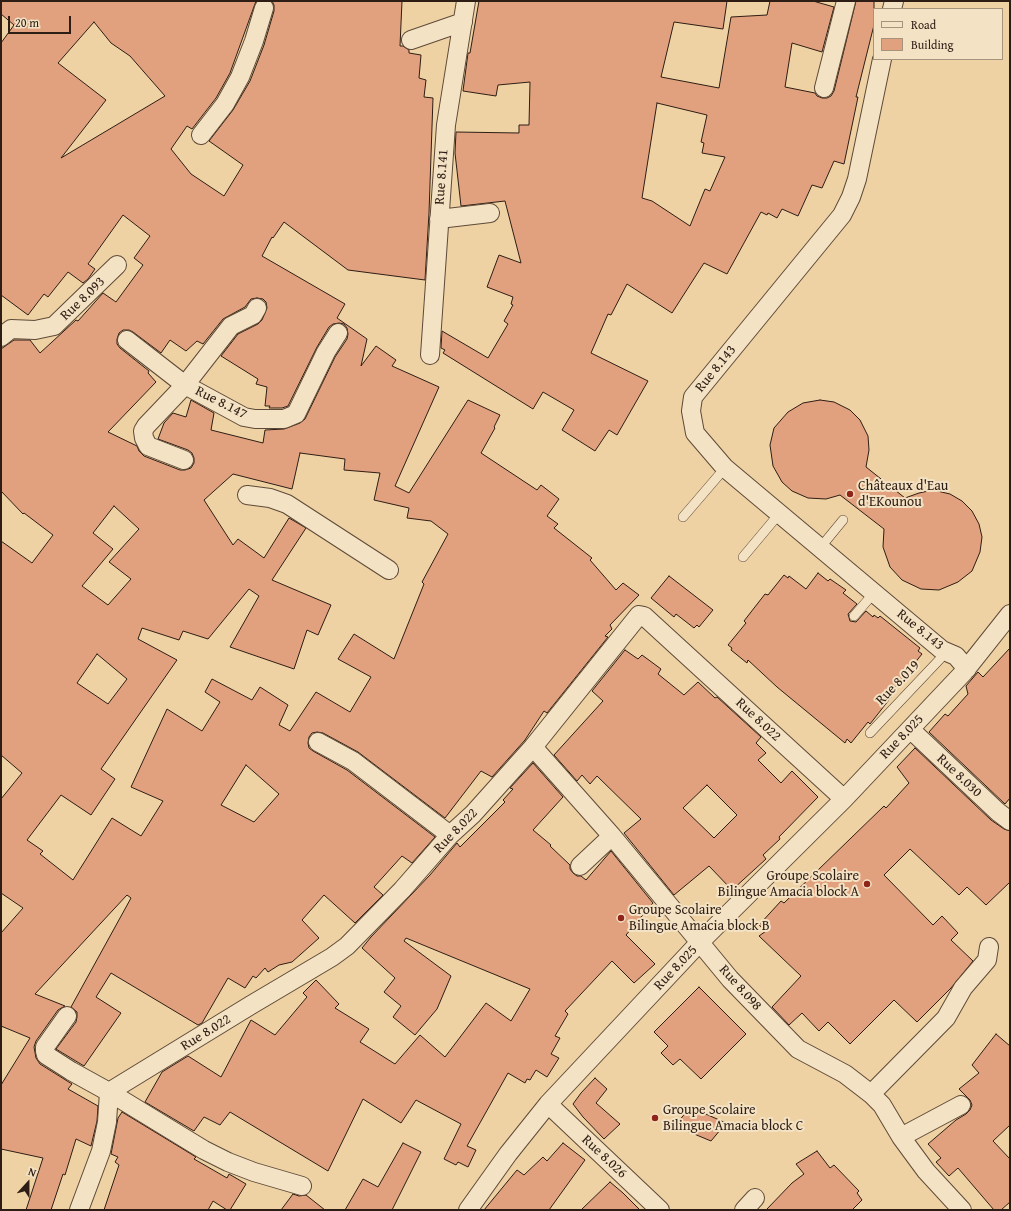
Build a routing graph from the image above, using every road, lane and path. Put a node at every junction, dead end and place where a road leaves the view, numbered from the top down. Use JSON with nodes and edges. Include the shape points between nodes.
{"nodes":[{"id":1,"x":466,"y":1,"type":"edge"},
{"id":2,"x":846,"y":1,"type":"edge"},
{"id":3,"x":264,"y":8,"type":"dead end"},
{"id":4,"x":463,"y":22,"type":"junction"},
{"id":5,"x":411,"y":40,"type":"dead end"},
{"id":6,"x":882,"y":60,"type":"edge"},
{"id":7,"x":824,"y":88,"type":"dead end"},
{"id":8,"x":201,"y":135,"type":"dead end"},
{"id":9,"x":490,"y":213,"type":"dead end"},
{"id":10,"x":439,"y":219,"type":"junction"},
{"id":11,"x":117,"y":265,"type":"dead end"},
{"id":12,"x":257,"y":308,"type":"dead end"},
{"id":13,"x":4,"y":328,"type":"edge"},
{"id":14,"x":338,"y":333,"type":"dead end"},
{"id":15,"x":127,"y":340,"type":"dead end"},
{"id":16,"x":430,"y":355,"type":"dead end"},
{"id":17,"x":185,"y":385,"type":"junction"},
{"id":18,"x":184,"y":460,"type":"dead end"},
{"id":19,"x":725,"y":468,"type":"junction"},
{"id":20,"x":247,"y":495,"type":"dead end"},
{"id":21,"x":779,"y":514,"type":"junction"},
{"id":22,"x":684,"y":517,"type":"dead end"},
{"id":23,"x":843,"y":520,"type":"dead end"},
{"id":24,"x":820,"y":548,"type":"junction"},
{"id":25,"x":743,"y":558,"type":"dead end"},
{"id":26,"x":389,"y":570,"type":"dead end"},
{"id":27,"x":874,"y":593,"type":"junction"},
{"id":28,"x":1010,"y":614,"type":"edge"},
{"id":29,"x":854,"y":616,"type":"dead end"},
{"id":30,"x":942,"y":650,"type":"junction"},
{"id":31,"x":967,"y":669,"type":"junction"},
{"id":32,"x":910,"y":729,"type":"junction"},
{"id":33,"x":870,"y":733,"type":"dead end"},
{"id":34,"x":318,"y":742,"type":"dead end"},
{"id":35,"x":533,"y":747,"type":"junction"},
{"id":36,"x":844,"y":799,"type":"junction"},
{"id":37,"x":1010,"y":821,"type":"edge"},
{"id":38,"x":450,"y":835,"type":"junction"},
{"id":39,"x":612,"y":836,"type":"junction"},
{"id":40,"x":580,"y":866,"type":"dead end"},
{"id":41,"x":700,"y":942,"type":"junction"},
{"id":42,"x":989,"y":947,"type":"dead end"},
{"id":43,"x":67,"y":1016,"type":"dead end"},
{"id":44,"x":109,"y":1092,"type":"junction"},
{"id":45,"x":871,"y":1094,"type":"junction"},
{"id":46,"x":548,"y":1104,"type":"junction"},
{"id":47,"x":961,"y":1105,"type":"dead end"},
{"id":48,"x":901,"y":1137,"type":"junction"},
{"id":49,"x":302,"y":1186,"type":"dead end"},
{"id":50,"x":79,"y":1210,"type":"edge"},
{"id":51,"x":468,"y":1210,"type":"edge"},
{"id":52,"x":660,"y":1210,"type":"edge"},
{"id":53,"x":962,"y":1210,"type":"edge"}],
"edges":[{"from":1,"to":4,"type":"street","name":"Rue 8.141"},
{"from":2,"to":7,"type":"street"},
{"from":3,"to":8,"type":"street","via":[[240,77],[225,104]]},
{"from":4,"to":5,"type":"street"},
{"from":4,"to":10,"type":"street","name":"Rue 8.141","via":[[446,125]]},
{"from":6,"to":19,"type":"street","name":"Rue 8.143","via":[[857,179],[842,215],[693,397],[691,411],[695,433]]},
{"from":9,"to":10,"type":"street"},
{"from":10,"to":16,"type":"street","name":"Rue 8.141"},
{"from":11,"to":13,"type":"street","name":"Rue 8.093","via":[[54,326],[35,330]]},
{"from":12,"to":17,"type":"street","name":"Rue 8.147","via":[[253,315],[231,326]]},
{"from":14,"to":17,"type":"street","name":"Rue 8.147","via":[[326,352],[300,409],[291,417],[244,417]]},
{"from":15,"to":17,"type":"street"},
{"from":17,"to":18,"type":"street","via":[[143,431],[148,446]]},
{"from":19,"to":21,"type":"street","name":"Rue 8.143"},
{"from":19,"to":22,"type":"lane"},
{"from":20,"to":26,"type":"street","via":[[270,498],[287,504]]},
{"from":21,"to":24,"type":"street","name":"Rue 8.143"},
{"from":21,"to":25,"type":"lane"},
{"from":23,"to":24,"type":"lane"},
{"from":24,"to":27,"type":"street","name":"Rue 8.143"},
{"from":27,"to":29,"type":"lane"},
{"from":27,"to":30,"type":"street","name":"Rue 8.143"},
{"from":28,"to":31,"type":"street","name":"Rue 8.025"},
{"from":30,"to":31,"type":"street","name":"Rue 8.143","via":[[956,656]]},
{"from":30,"to":33,"type":"lane","name":"Rue 8.019","via":[[940,659]]},
{"from":31,"to":32,"type":"street","name":"Rue 8.025"},
{"from":32,"to":36,"type":"street","name":"Rue 8.025"},
{"from":32,"to":37,"type":"street","name":"Rue 8.030"},
{"from":34,"to":38,"type":"street","via":[[353,761]]},
{"from":35,"to":36,"type":"street","name":"Rue 8.022","via":[[636,616],[641,615]]},
{"from":35,"to":38,"type":"street","name":"Rue 8.022","via":[[473,814]]},
{"from":35,"to":39,"type":"street","name":"Rue 8.098"},
{"from":36,"to":41,"type":"street","name":"Rue 8.025"},
{"from":38,"to":44,"type":"street","name":"Rue 8.022","via":[[402,890],[347,946]]},
{"from":39,"to":40,"type":"street"},
{"from":39,"to":41,"type":"street","name":"Rue 8.098"},
{"from":41,"to":45,"type":"street","name":"Rue 8.098","via":[[730,979],[798,1049],[845,1074]]},
{"from":41,"to":46,"type":"street","name":"Rue 8.025"},
{"from":42,"to":45,"type":"street","via":[[987,960],[963,988],[946,1018]]},
{"from":43,"to":44,"type":"street","via":[[45,1046],[46,1055]]},
{"from":44,"to":49,"type":"street","via":[[228,1162]]},
{"from":44,"to":50,"type":"street","via":[[107,1122],[101,1151]]},
{"from":45,"to":48,"type":"street","name":"Rue 8.098","via":[[882,1104]]},
{"from":46,"to":51,"type":"street","name":"Rue 8.025"},
{"from":46,"to":52,"type":"street","name":"Rue 8.026"},
{"from":47,"to":48,"type":"street"},
{"from":48,"to":53,"type":"street","name":"Rue 8.098","via":[[926,1172]]}]}
